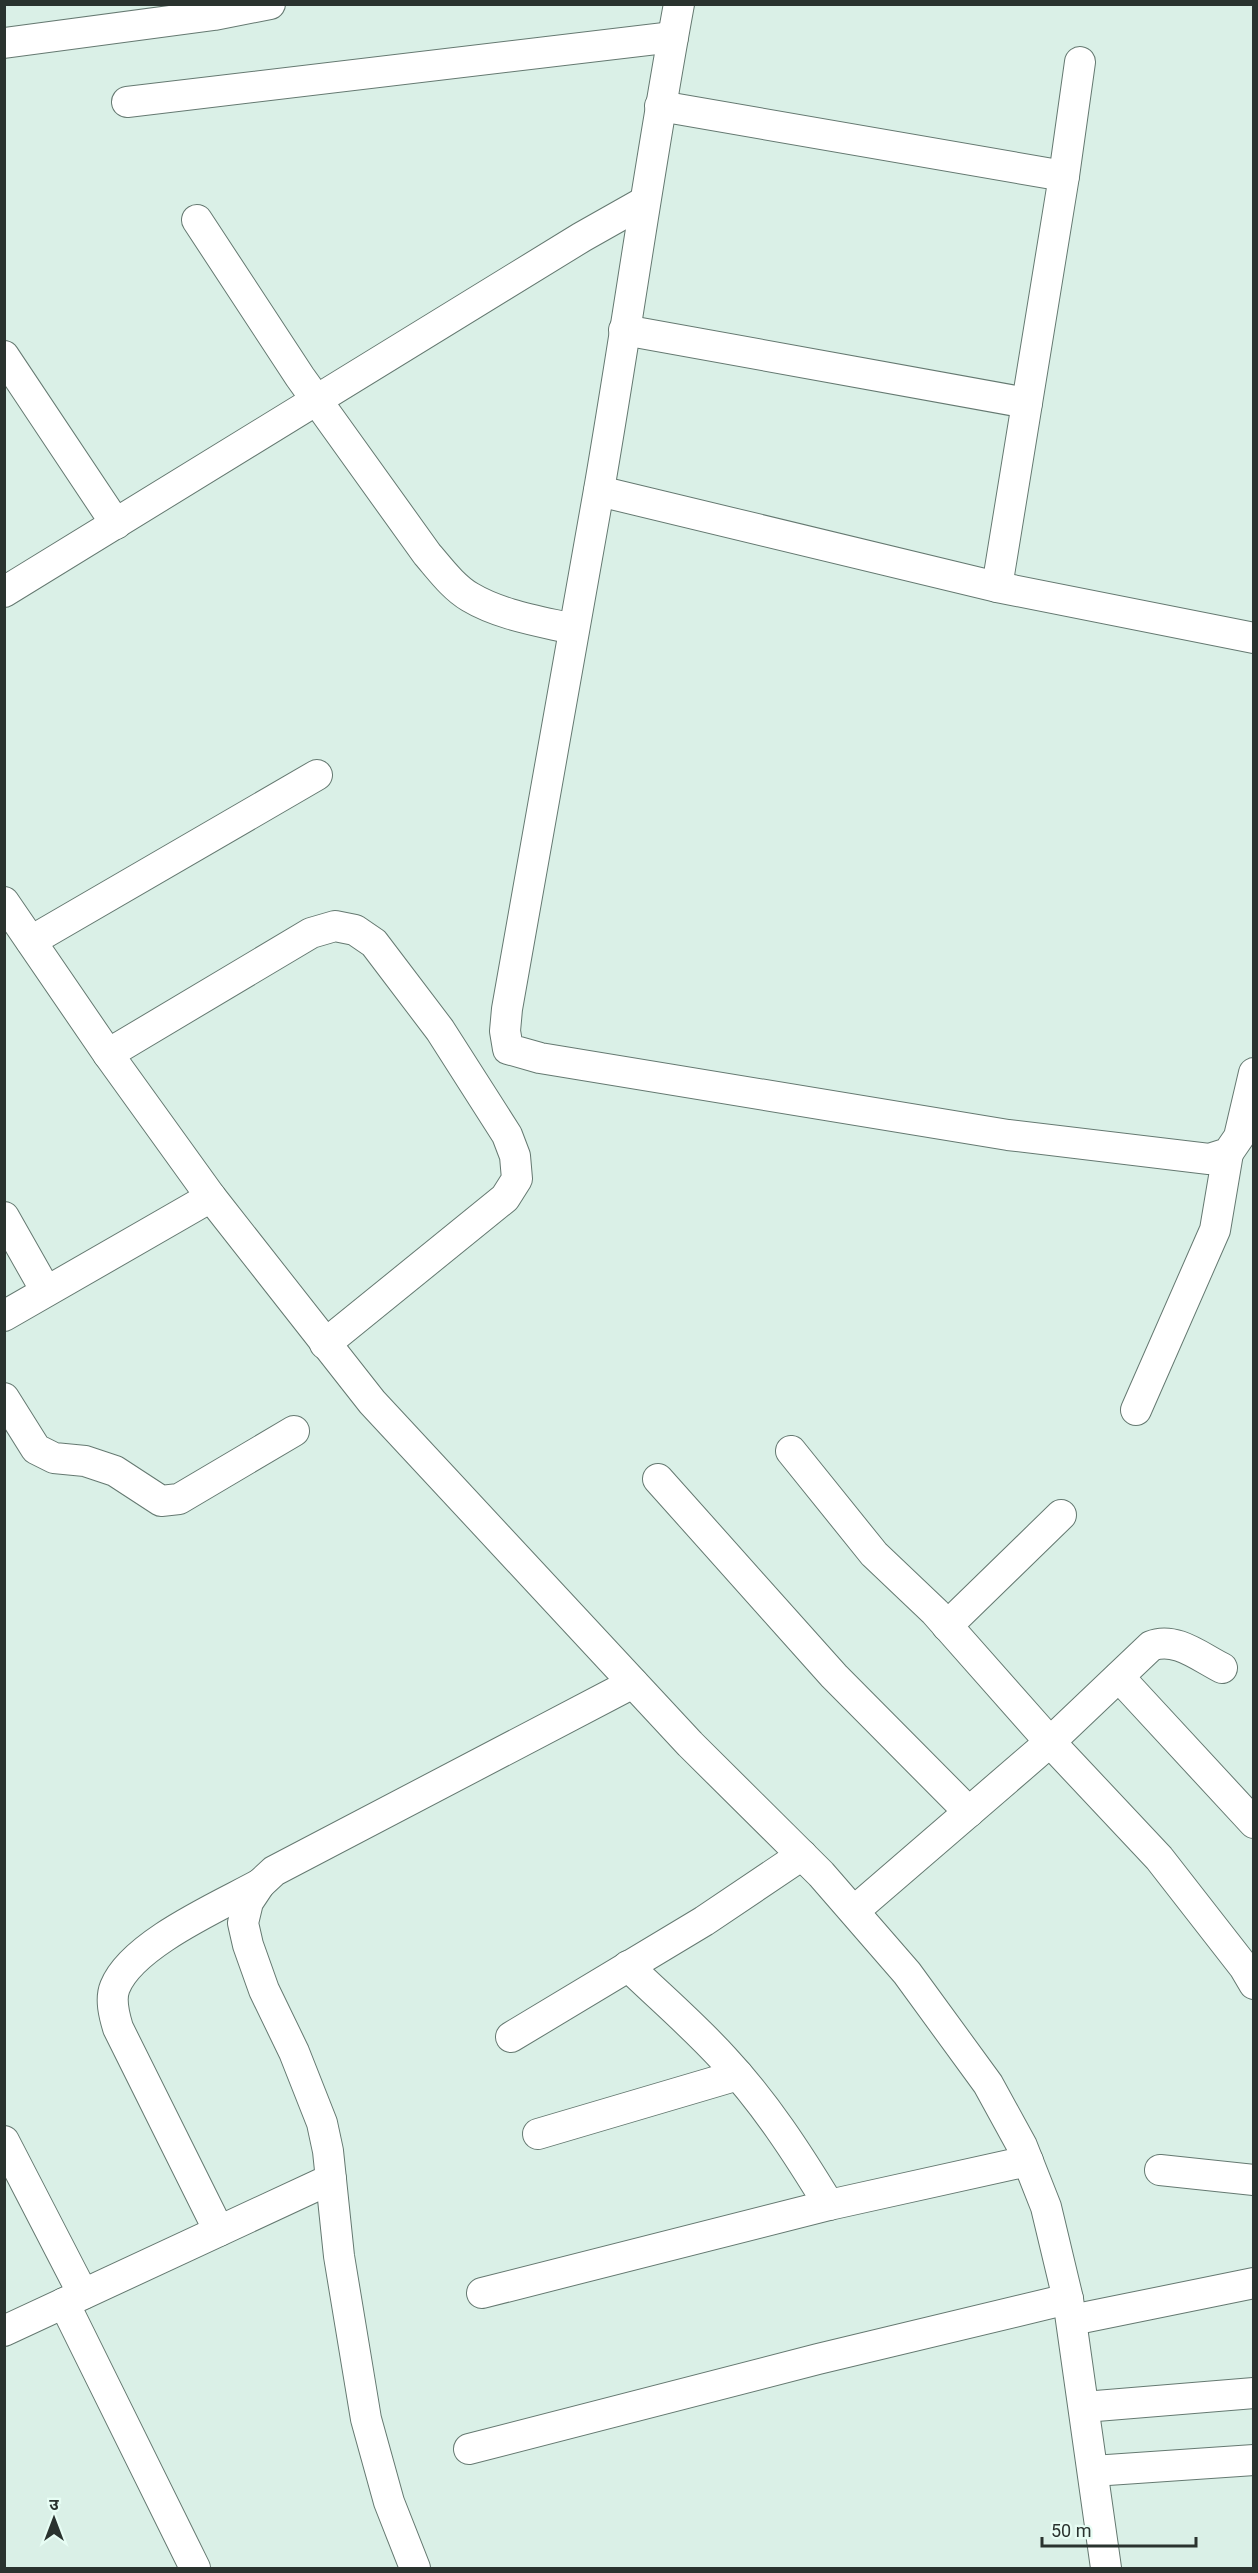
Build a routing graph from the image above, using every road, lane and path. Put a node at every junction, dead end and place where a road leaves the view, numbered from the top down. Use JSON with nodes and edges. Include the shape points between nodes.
{"nodes":[{"id":1,"x":270,"y":4,"type":"edge"},
{"id":2,"x":679,"y":4,"type":"edge"},
{"id":3,"x":673,"y":37,"type":"junction"},
{"id":4,"x":4,"y":43,"type":"edge"},
{"id":5,"x":1080,"y":62,"type":"dead end"},
{"id":6,"x":127,"y":102,"type":"dead end"},
{"id":7,"x":660,"y":106,"type":"junction"},
{"id":8,"x":1065,"y":176,"type":"junction"},
{"id":9,"x":644,"y":202,"type":"junction"},
{"id":10,"x":197,"y":220,"type":"dead end"},
{"id":11,"x":624,"y":330,"type":"junction"},
{"id":12,"x":4,"y":356,"type":"edge"},
{"id":13,"x":317,"y":401,"type":"junction"},
{"id":14,"x":1027,"y":403,"type":"junction"},
{"id":15,"x":599,"y":491,"type":"junction"},
{"id":16,"x":116,"y":524,"type":"junction"},
{"id":17,"x":996,"y":587,"type":"junction"},
{"id":18,"x":4,"y":592,"type":"edge"},
{"id":19,"x":573,"y":629,"type":"junction"},
{"id":20,"x":1254,"y":638,"type":"edge"},
{"id":21,"x":317,"y":775,"type":"dead end"},
{"id":22,"x":4,"y":902,"type":"edge"},
{"id":23,"x":31,"y":941,"type":"junction"},
{"id":24,"x":508,"y":1050,"type":"junction"},
{"id":25,"x":108,"y":1054,"type":"junction"},
{"id":26,"x":463,"y":1066,"type":"junction"},
{"id":27,"x":1254,"y":1073,"type":"edge"},
{"id":28,"x":1228,"y":1153,"type":"junction"},
{"id":29,"x":211,"y":1197,"type":"junction"},
{"id":30,"x":4,"y":1217,"type":"edge"},
{"id":31,"x":46,"y":1291,"type":"junction"},
{"id":32,"x":4,"y":1316,"type":"edge"},
{"id":33,"x":326,"y":1344,"type":"junction"},
{"id":34,"x":4,"y":1398,"type":"edge"},
{"id":35,"x":1136,"y":1410,"type":"dead end"},
{"id":36,"x":294,"y":1431,"type":"dead end"},
{"id":37,"x":791,"y":1451,"type":"dead end"},
{"id":38,"x":658,"y":1479,"type":"dead end"},
{"id":39,"x":1061,"y":1515,"type":"dead end"},
{"id":40,"x":947,"y":1626,"type":"junction"},
{"id":41,"x":1222,"y":1668,"type":"dead end"},
{"id":42,"x":1119,"y":1677,"type":"junction"},
{"id":43,"x":633,"y":1683,"type":"junction"},
{"id":44,"x":1050,"y":1742,"type":"junction"},
{"id":45,"x":969,"y":1812,"type":"junction"},
{"id":46,"x":1254,"y":1823,"type":"edge"},
{"id":47,"x":802,"y":1855,"type":"junction"},
{"id":48,"x":260,"y":1884,"type":"junction"},
{"id":49,"x":854,"y":1911,"type":"junction"},
{"id":50,"x":628,"y":1966,"type":"junction"},
{"id":51,"x":1250,"y":1973,"type":"edge"},
{"id":52,"x":511,"y":2037,"type":"dead end"},
{"id":53,"x":738,"y":2076,"type":"junction"},
{"id":54,"x":538,"y":2134,"type":"dead end"},
{"id":55,"x":4,"y":2141,"type":"edge"},
{"id":56,"x":1028,"y":2161,"type":"junction"},
{"id":57,"x":1160,"y":2170,"type":"dead end"},
{"id":58,"x":331,"y":2179,"type":"junction"},
{"id":59,"x":1254,"y":2180,"type":"edge"},
{"id":60,"x":828,"y":2205,"type":"junction"},
{"id":61,"x":219,"y":2231,"type":"junction"},
{"id":62,"x":1254,"y":2283,"type":"edge"},
{"id":63,"x":482,"y":2292,"type":"dead end"},
{"id":64,"x":74,"y":2299,"type":"junction"},
{"id":65,"x":1070,"y":2310,"type":"junction"},
{"id":66,"x":4,"y":2331,"type":"edge"},
{"id":67,"x":1254,"y":2393,"type":"edge"},
{"id":68,"x":1084,"y":2407,"type":"junction"},
{"id":69,"x":469,"y":2449,"type":"dead end"},
{"id":70,"x":1254,"y":2460,"type":"edge"},
{"id":71,"x":1093,"y":2471,"type":"junction"},
{"id":72,"x":195,"y":2568,"type":"edge"},
{"id":73,"x":415,"y":2568,"type":"edge"},
{"id":74,"x":1106,"y":2568,"type":"edge"}],
"edges":[{"from":1,"to":4,"type":"street"},
{"from":2,"to":3,"type":"street"},
{"from":3,"to":6,"type":"street"},
{"from":3,"to":7,"type":"street"},
{"from":5,"to":8,"type":"street"},
{"from":7,"to":8,"type":"street"},
{"from":7,"to":9,"type":"street"},
{"from":8,"to":14,"type":"street"},
{"from":9,"to":11,"type":"street"},
{"from":9,"to":13,"type":"street"},
{"from":10,"to":13,"type":"street"},
{"from":11,"to":14,"type":"street"},
{"from":11,"to":15,"type":"street"},
{"from":12,"to":16,"type":"street"},
{"from":13,"to":16,"type":"street"},
{"from":13,"to":19,"type":"street","via":[[447,578],[469,597],[486,604]]},
{"from":14,"to":17,"type":"street"},
{"from":15,"to":17,"type":"street"},
{"from":15,"to":19,"type":"street"},
{"from":16,"to":18,"type":"street"},
{"from":17,"to":20,"type":"street"},
{"from":19,"to":24,"type":"street","via":[[507,1009]]},
{"from":21,"to":23,"type":"street"},
{"from":22,"to":23,"type":"street"},
{"from":23,"to":25,"type":"street"},
{"from":24,"to":26,"type":"street"},
{"from":24,"to":28,"type":"street","via":[[1008,1135],[1209,1159]]},
{"from":25,"to":26,"type":"street","via":[[310,933],[335,926],[355,930],[374,943]]},
{"from":25,"to":29,"type":"street"},
{"from":26,"to":33,"type":"street","via":[[507,1135],[515,1156],[517,1179],[505,1198]]},
{"from":27,"to":28,"type":"street","via":[[1239,1137]]},
{"from":28,"to":35,"type":"street","via":[[1215,1230]]},
{"from":29,"to":31,"type":"street"},
{"from":29,"to":33,"type":"street"},
{"from":30,"to":31,"type":"street"},
{"from":31,"to":32,"type":"street"},
{"from":33,"to":43,"type":"street","via":[[413,1449]]},
{"from":34,"to":36,"type":"street","via":[[36,1449],[54,1458],[85,1461],[115,1471],[161,1501],[179,1499]]},
{"from":37,"to":40,"type":"street","via":[[874,1554]]},
{"from":38,"to":45,"type":"street","via":[[834,1676]]},
{"from":39,"to":40,"type":"street"},
{"from":40,"to":44,"type":"street"},
{"from":41,"to":42,"type":"street","via":[[1167,1641],[1151,1646]]},
{"from":42,"to":44,"type":"street"},
{"from":42,"to":46,"type":"street"},
{"from":43,"to":47,"type":"street"},
{"from":43,"to":48,"type":"street","via":[[274,1871]]},
{"from":44,"to":45,"type":"street"},
{"from":44,"to":51,"type":"street","via":[[1159,1858]]},
{"from":45,"to":49,"type":"street"},
{"from":47,"to":49,"type":"street"},
{"from":47,"to":50,"type":"street"},
{"from":48,"to":58,"type":"street","via":[[248,1902],[243,1923],[248,1945],[322,2123]]},
{"from":48,"to":61,"type":"street","via":[[150,1946],[128,1966],[114,1988],[113,2010],[118,2028]]},
{"from":49,"to":56,"type":"street","via":[[908,1973],[988,2084]]},
{"from":50,"to":52,"type":"street"},
{"from":50,"to":53,"type":"street"},
{"from":53,"to":54,"type":"street"},
{"from":53,"to":60,"type":"street","via":[[803,2162]]},
{"from":55,"to":64,"type":"street"},
{"from":56,"to":60,"type":"street"},
{"from":56,"to":65,"type":"street","via":[[1046,2207]]},
{"from":57,"to":59,"type":"street"},
{"from":58,"to":61,"type":"street"},
{"from":58,"to":73,"type":"street","via":[[339,2256],[366,2419],[389,2502]]},
{"from":60,"to":63,"type":"street"},
{"from":61,"to":64,"type":"street"},
{"from":62,"to":65,"type":"street"},
{"from":64,"to":66,"type":"street"},
{"from":64,"to":72,"type":"street"},
{"from":65,"to":68,"type":"street"},
{"from":65,"to":69,"type":"street","via":[[830,2356]]},
{"from":67,"to":68,"type":"street"},
{"from":68,"to":71,"type":"street"},
{"from":70,"to":71,"type":"street"},
{"from":71,"to":74,"type":"street"}]}
